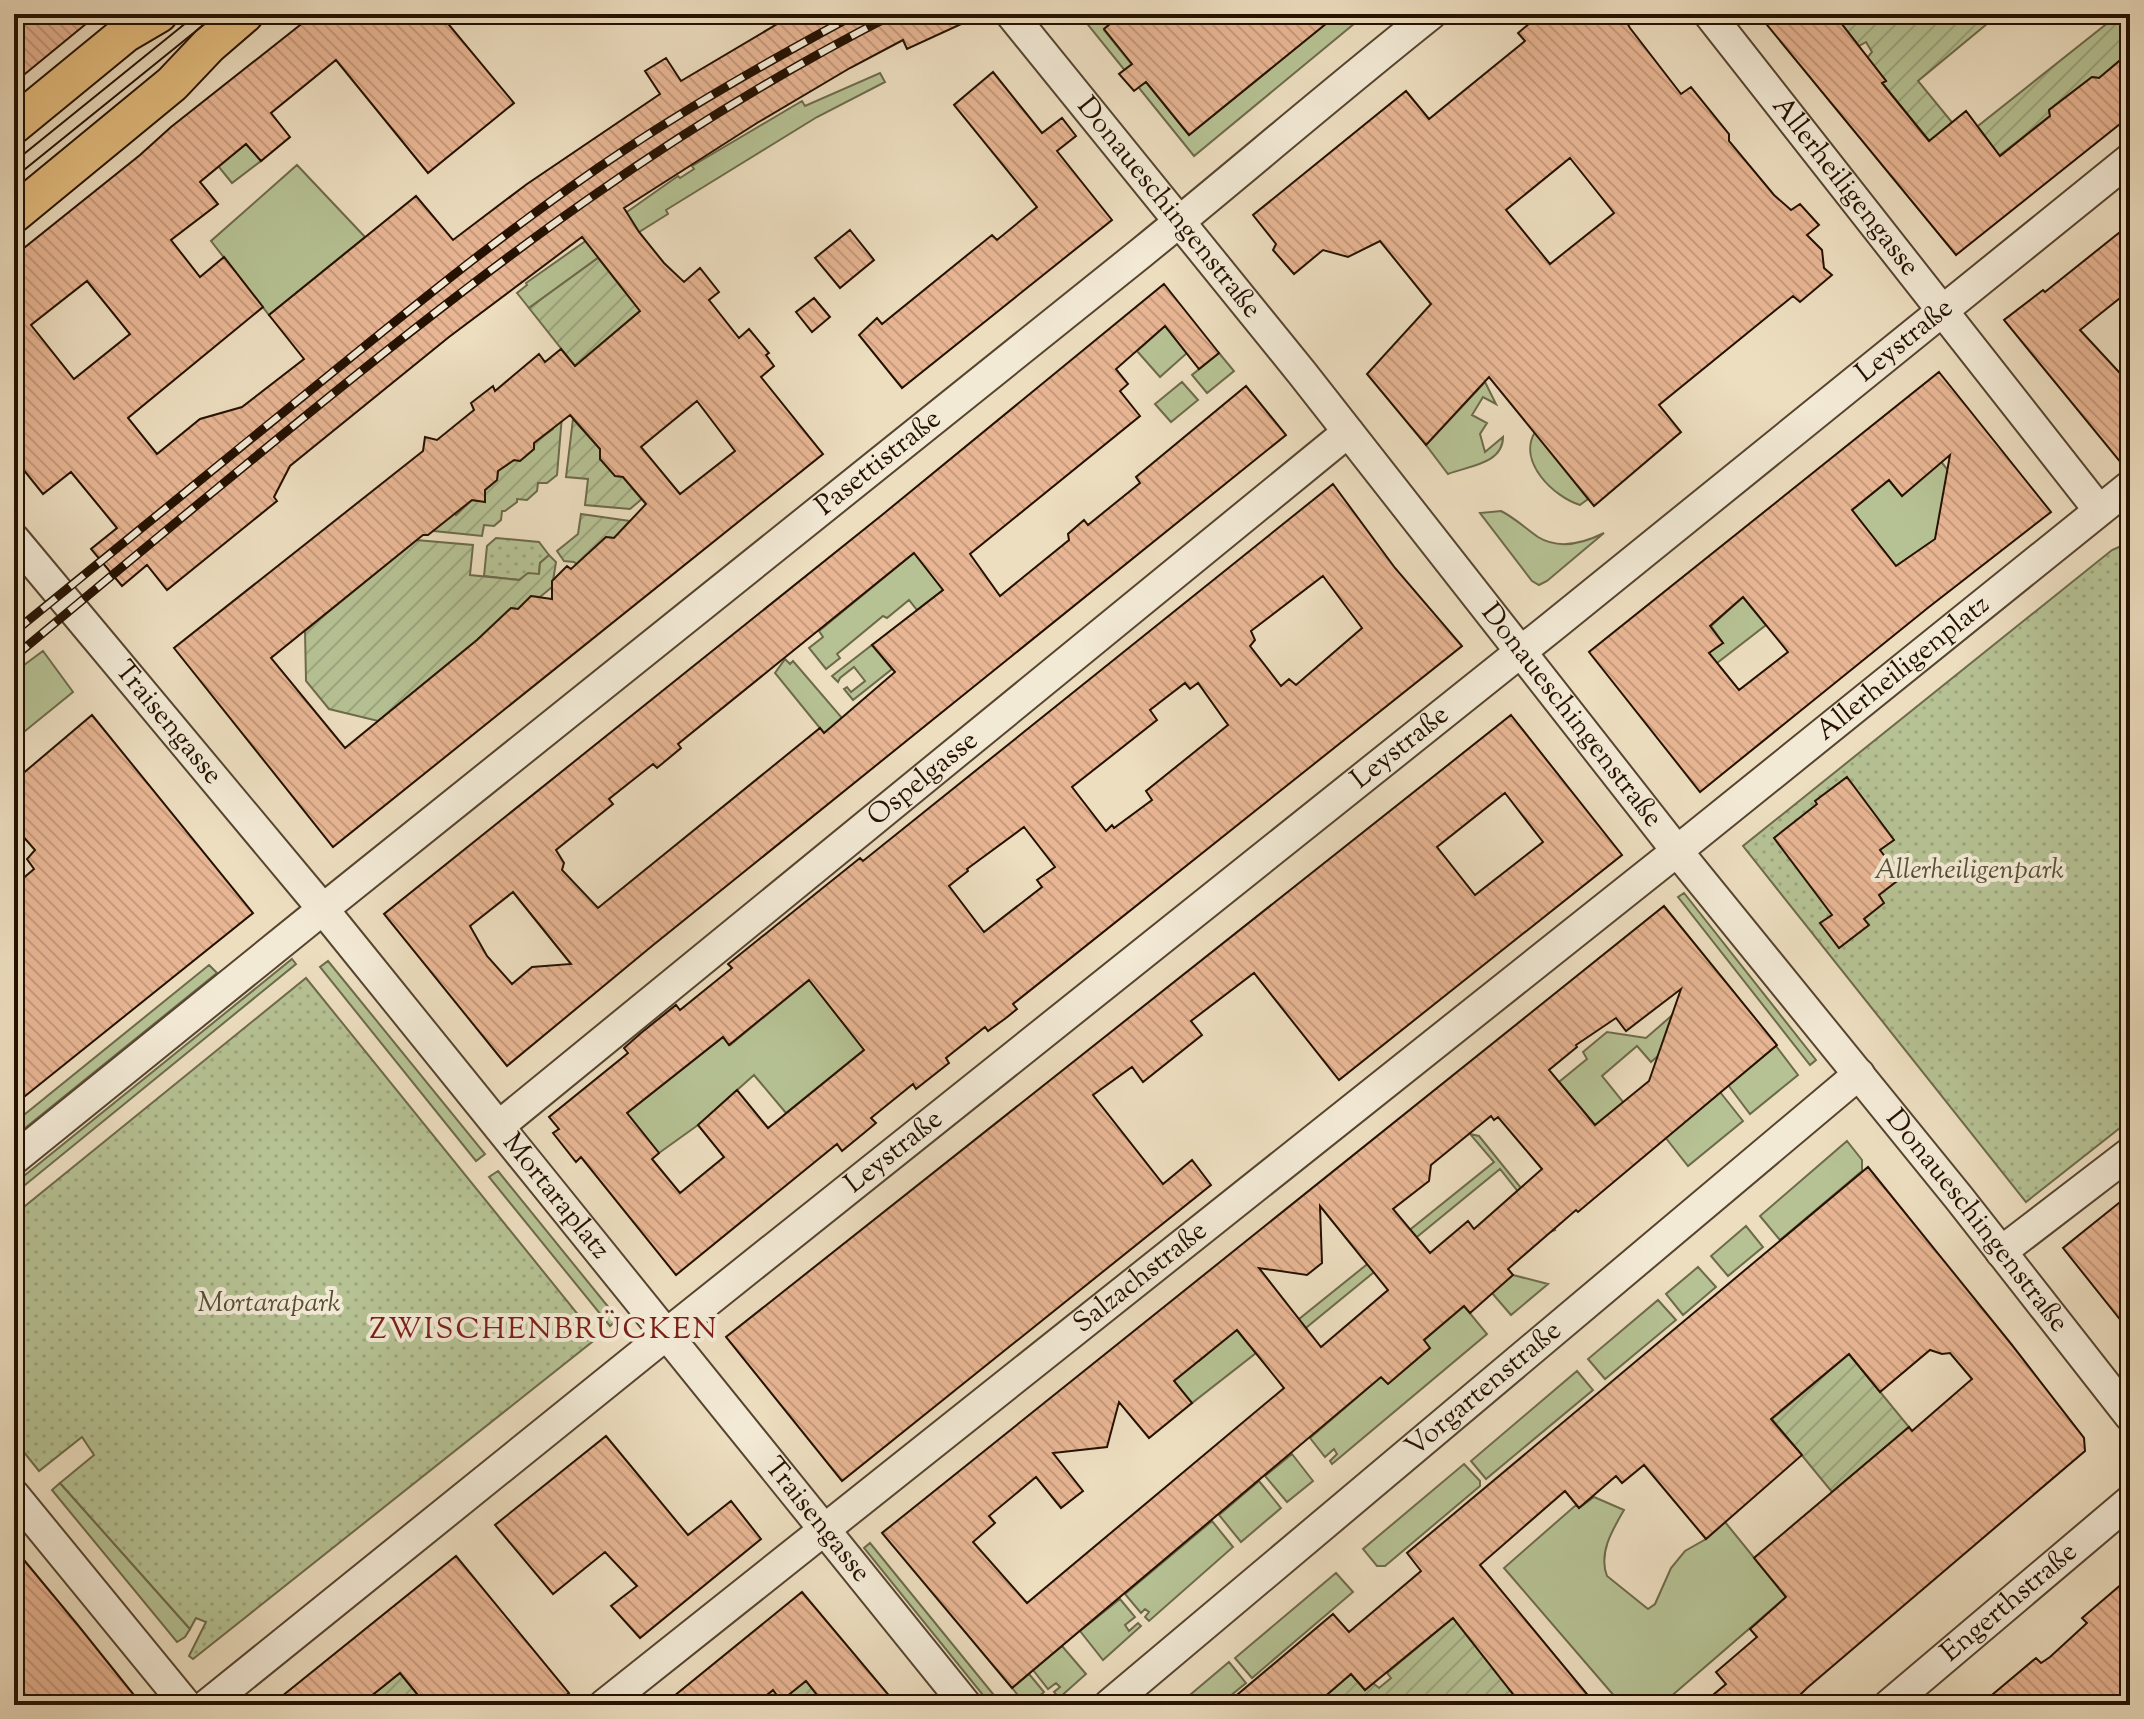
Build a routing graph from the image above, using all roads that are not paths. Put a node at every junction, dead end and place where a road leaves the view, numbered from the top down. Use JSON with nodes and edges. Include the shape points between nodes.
{"nodes":[{"id":1,"x":159,"y":14,"type":"edge"},
{"id":2,"x":1011,"y":14,"type":"edge"},
{"id":3,"x":1431,"y":14,"type":"edge"},
{"id":4,"x":1709,"y":14,"type":"edge"},
{"id":5,"x":225,"y":20,"type":"edge"},
{"id":6,"x":14,"y":125,"type":"edge"},
{"id":7,"x":2130,"y":159,"type":"edge"},
{"id":8,"x":14,"y":214,"type":"edge"},
{"id":9,"x":1179,"y":221,"type":"junction"},
{"id":10,"x":1942,"y":311,"type":"junction"},
{"id":11,"x":1348,"y":432,"type":"junction"},
{"id":12,"x":2130,"y":486,"type":"edge"},
{"id":13,"x":2099,"y":510,"type":"junction"},
{"id":14,"x":14,"y":539,"type":"edge"},
{"id":15,"x":1521,"y":652,"type":"junction"},
{"id":16,"x":1677,"y":851,"type":"junction"},
{"id":17,"x":322,"y":908,"type":"junction"},
{"id":18,"x":1859,"y":1074,"type":"junction"},
{"id":19,"x":499,"y":1126,"type":"junction"},
{"id":20,"x":2130,"y":1153,"type":"edge"},
{"id":21,"x":14,"y":1159,"type":"edge"},
{"id":22,"x":2001,"y":1252,"type":"junction"},
{"id":23,"x":668,"y":1333,"type":"junction"},
{"id":24,"x":2130,"y":1416,"type":"edge"},
{"id":25,"x":2130,"y":1501,"type":"edge"},
{"id":26,"x":16,"y":1502,"type":"edge"},
{"id":27,"x":825,"y":1529,"type":"junction"},
{"id":28,"x":186,"y":1705,"type":"edge"},
{"id":29,"x":207,"y":1705,"type":"edge"},
{"id":30,"x":604,"y":1705,"type":"edge"},
{"id":31,"x":966,"y":1705,"type":"edge"},
{"id":32,"x":1109,"y":1705,"type":"edge"},
{"id":33,"x":1889,"y":1705,"type":"edge"}],
"edges":[{"from":1,"to":6,"type":"main road","via":[[125,34]]},
{"from":2,"to":9,"type":"street","name":"Donaueschingenstraße"},
{"from":3,"to":9,"type":"street","name":"Pasettistraße"},
{"from":4,"to":10,"type":"street","name":"Allerheiligengasse"},
{"from":5,"to":8,"type":"main road","via":[[172,84]]},
{"from":7,"to":10,"type":"street","name":"Leystraße"},
{"from":9,"to":11,"type":"street","name":"Donaueschingenstraße"},
{"from":9,"to":17,"type":"street","name":"Pasettistraße"},
{"from":10,"to":13,"type":"street","name":"Allerheiligengasse"},
{"from":10,"to":15,"type":"street","name":"Leystraße"},
{"from":11,"to":15,"type":"street","name":"Donaueschingenstraße"},
{"from":11,"to":19,"type":"street","name":"Ospelgasse"},
{"from":12,"to":13,"type":"street","name":"Allerheiligenplatz"},
{"from":13,"to":16,"type":"street","name":"Allerheiligenplatz"},
{"from":14,"to":17,"type":"street","name":"Traisengasse"},
{"from":15,"to":16,"type":"street","name":"Donaueschingenstraße"},
{"from":15,"to":23,"type":"street","name":"Leystraße"},
{"from":16,"to":18,"type":"street","name":"Donaueschingenstraße"},
{"from":16,"to":27,"type":"street","name":"Salzachstraße"},
{"from":17,"to":19,"type":"street","name":"Mortaraplatz"},
{"from":17,"to":21,"type":"street"},
{"from":18,"to":22,"type":"street","name":"Donaueschingenstraße"},
{"from":18,"to":32,"type":"street","name":"Vorgartenstraße"},
{"from":19,"to":23,"type":"street","name":"Mortaraplatz"},
{"from":20,"to":22,"type":"street"},
{"from":22,"to":24,"type":"street","name":"Donaueschingenstraße"},
{"from":23,"to":27,"type":"street","name":"Traisengasse"},
{"from":23,"to":29,"type":"street"},
{"from":25,"to":33,"type":"street","name":"Engerthstraße"},
{"from":26,"to":28,"type":"street"},
{"from":27,"to":30,"type":"street","name":"Salzachstraße"},
{"from":27,"to":31,"type":"street","name":"Traisengasse"}]}
